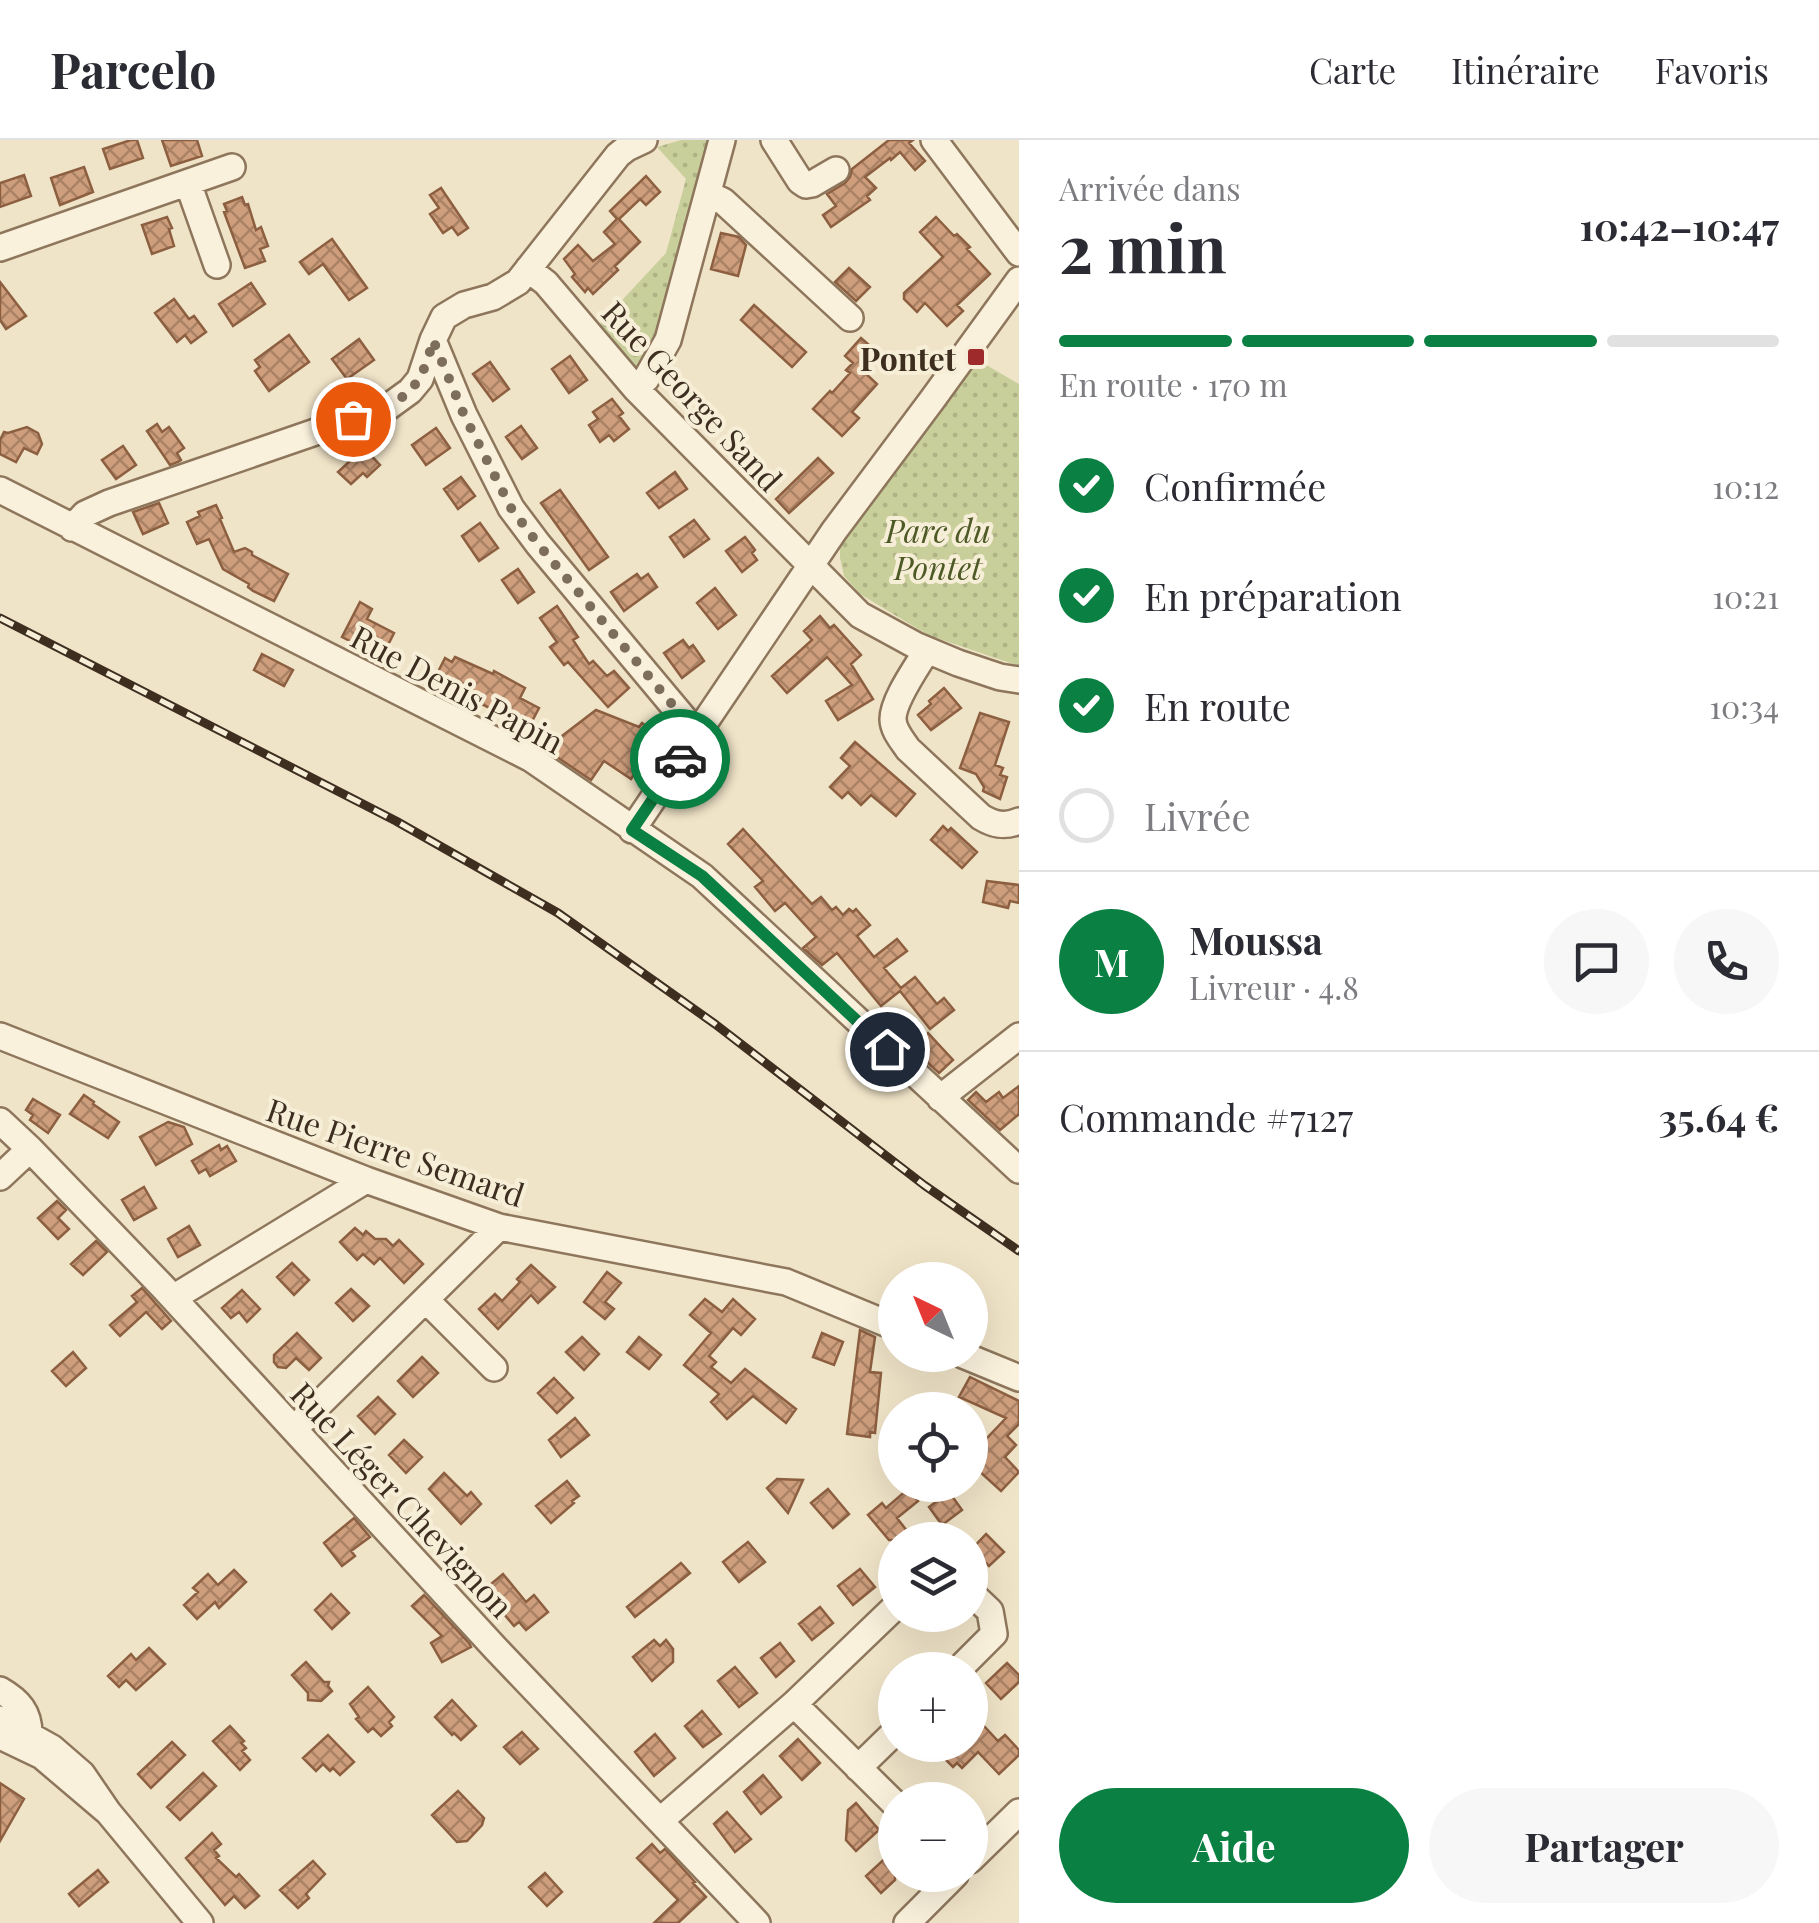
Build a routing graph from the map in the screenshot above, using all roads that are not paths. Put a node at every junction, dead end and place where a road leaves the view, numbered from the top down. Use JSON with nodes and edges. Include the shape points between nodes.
{"nodes":[{"id":1,"x":644,"y":140,"type":"edge"},
{"id":2,"x":722,"y":140,"type":"edge"},
{"id":3,"x":774,"y":140,"type":"edge"},
{"id":4,"x":934,"y":140,"type":"edge"},
{"id":5,"x":232,"y":168,"type":"dead end"},
{"id":6,"x":836,"y":170,"type":"dead end"},
{"id":7,"x":188,"y":183,"type":"junction"},
{"id":8,"x":708,"y":194,"type":"junction"},
{"id":9,"x":0,"y":248,"type":"edge"},
{"id":10,"x":1019,"y":254,"type":"edge"},
{"id":11,"x":217,"y":265,"type":"dead end"},
{"id":12,"x":528,"y":269,"type":"junction"},
{"id":13,"x":1019,"y":280,"type":"edge"},
{"id":14,"x":850,"y":318,"type":"dead end"},
{"id":15,"x":433,"y":340,"type":"junction"},
{"id":16,"x":636,"y":389,"type":"junction"},
{"id":17,"x":0,"y":490,"type":"edge"},
{"id":18,"x":72,"y":528,"type":"junction"},
{"id":19,"x":811,"y":565,"type":"junction"},
{"id":20,"x":927,"y":650,"type":"junction"},
{"id":21,"x":1019,"y":680,"type":"edge"},
{"id":22,"x":697,"y":734,"type":"junction"},
{"id":23,"x":1019,"y":821,"type":"edge"},
{"id":24,"x":632,"y":830,"type":"junction"},
{"id":25,"x":0,"y":1036,"type":"edge"},
{"id":26,"x":1019,"y":1036,"type":"edge"},
{"id":27,"x":940,"y":1098,"type":"junction"},
{"id":28,"x":0,"y":1121,"type":"edge"},
{"id":29,"x":30,"y":1148,"type":"junction"},
{"id":30,"x":1019,"y":1170,"type":"edge"},
{"id":31,"x":0,"y":1177,"type":"edge"},
{"id":32,"x":366,"y":1180,"type":"junction"},
{"id":33,"x":499,"y":1226,"type":"junction"},
{"id":34,"x":173,"y":1298,"type":"junction"},
{"id":35,"x":426,"y":1300,"type":"junction"},
{"id":36,"x":878,"y":1320,"type":"edge"},
{"id":37,"x":988,"y":1365,"type":"edge"},
{"id":38,"x":494,"y":1368,"type":"dead end"},
{"id":39,"x":1019,"y":1378,"type":"edge"},
{"id":40,"x":294,"y":1430,"type":"junction"},
{"id":41,"x":988,"y":1609,"type":"edge"},
{"id":42,"x":878,"y":1623,"type":"edge"},
{"id":43,"x":976,"y":1652,"type":"edge"},
{"id":44,"x":0,"y":1690,"type":"edge"},
{"id":45,"x":794,"y":1704,"type":"junction"},
{"id":46,"x":0,"y":1719,"type":"edge"},
{"id":47,"x":28,"y":1734,"type":"junction"},
{"id":48,"x":0,"y":1736,"type":"edge"},
{"id":49,"x":878,"y":1749,"type":"edge"},
{"id":50,"x":858,"y":1768,"type":"junction"},
{"id":51,"x":878,"y":1787,"type":"edge"},
{"id":52,"x":108,"y":1812,"type":"junction"},
{"id":53,"x":1019,"y":1812,"type":"edge"},
{"id":54,"x":661,"y":1820,"type":"junction"},
{"id":55,"x":988,"y":1842,"type":"edge"},
{"id":56,"x":938,"y":1892,"type":"edge"},
{"id":57,"x":200,"y":1923,"type":"edge"},
{"id":58,"x":756,"y":1923,"type":"edge"},
{"id":59,"x":907,"y":1923,"type":"edge"}],
"edges":[{"from":1,"to":12,"type":"street","via":[[618,156]]},
{"from":2,"to":8,"type":"street"},
{"from":3,"to":6,"type":"street","via":[[806,186]]},
{"from":4,"to":10,"type":"street"},
{"from":5,"to":7,"type":"street"},
{"from":7,"to":9,"type":"street"},
{"from":7,"to":11,"type":"street"},
{"from":8,"to":14,"type":"street"},
{"from":8,"to":16,"type":"street","via":[[668,340]]},
{"from":12,"to":15,"type":"street","via":[[506,292],[451,311]]},
{"from":12,"to":16,"type":"street","name":"Rue George Sand"},
{"from":13,"to":19,"type":"street"},
{"from":15,"to":18,"type":"street","via":[[420,379],[388,406],[108,503]]},
{"from":15,"to":22,"type":"street","via":[[511,508]]},
{"from":16,"to":19,"type":"street","name":"Rue George Sand"},
{"from":17,"to":18,"type":"street","name":"Rue Denis Papin"},
{"from":18,"to":24,"type":"street","name":"Rue Denis Papin","via":[[530,758]]},
{"from":19,"to":20,"type":"street","name":"Rue George Sand","via":[[860,615]]},
{"from":19,"to":22,"type":"street"},
{"from":20,"to":21,"type":"street","name":"Rue George Sand"},
{"from":20,"to":23,"type":"street","via":[[892,717],[899,736],[982,817],[1003,825]]},
{"from":22,"to":24,"type":"street"},
{"from":24,"to":27,"type":"street","name":"Rue Denis Papin","via":[[702,876]]},
{"from":25,"to":32,"type":"street","name":"Rue Pierre Semard"},
{"from":26,"to":27,"type":"street"},
{"from":27,"to":30,"type":"street","name":"Rue Denis Papin"},
{"from":28,"to":29,"type":"street","name":"Rue Léger Chevignon"},
{"from":29,"to":31,"type":"street"},
{"from":29,"to":34,"type":"street","name":"Rue Léger Chevignon"},
{"from":32,"to":33,"type":"street","name":"Rue Pierre Semard"},
{"from":32,"to":34,"type":"street"},
{"from":33,"to":35,"type":"street"},
{"from":33,"to":36,"type":"street","name":"Rue Pierre Semard","via":[[786,1282]]},
{"from":34,"to":40,"type":"street","name":"Rue Léger Chevignon"},
{"from":35,"to":38,"type":"street"},
{"from":35,"to":40,"type":"street"},
{"from":37,"to":39,"type":"street"},
{"from":40,"to":54,"type":"street","name":"Rue Léger Chevignon"},
{"from":41,"to":43,"type":"street","via":[[994,1634]]},
{"from":42,"to":45,"type":"street"},
{"from":44,"to":47,"type":"street","via":[[25,1710]]},
{"from":45,"to":50,"type":"street"},
{"from":45,"to":54,"type":"street"},
{"from":46,"to":47,"type":"street"},
{"from":47,"to":52,"type":"street","via":[[82,1774]]},
{"from":48,"to":52,"type":"street","via":[[42,1756]]},
{"from":49,"to":50,"type":"street"},
{"from":50,"to":51,"type":"street"},
{"from":52,"to":57,"type":"street"},
{"from":53,"to":55,"type":"street"},
{"from":54,"to":58,"type":"street","name":"Rue Léger Chevignon"},
{"from":56,"to":59,"type":"street"}]}
